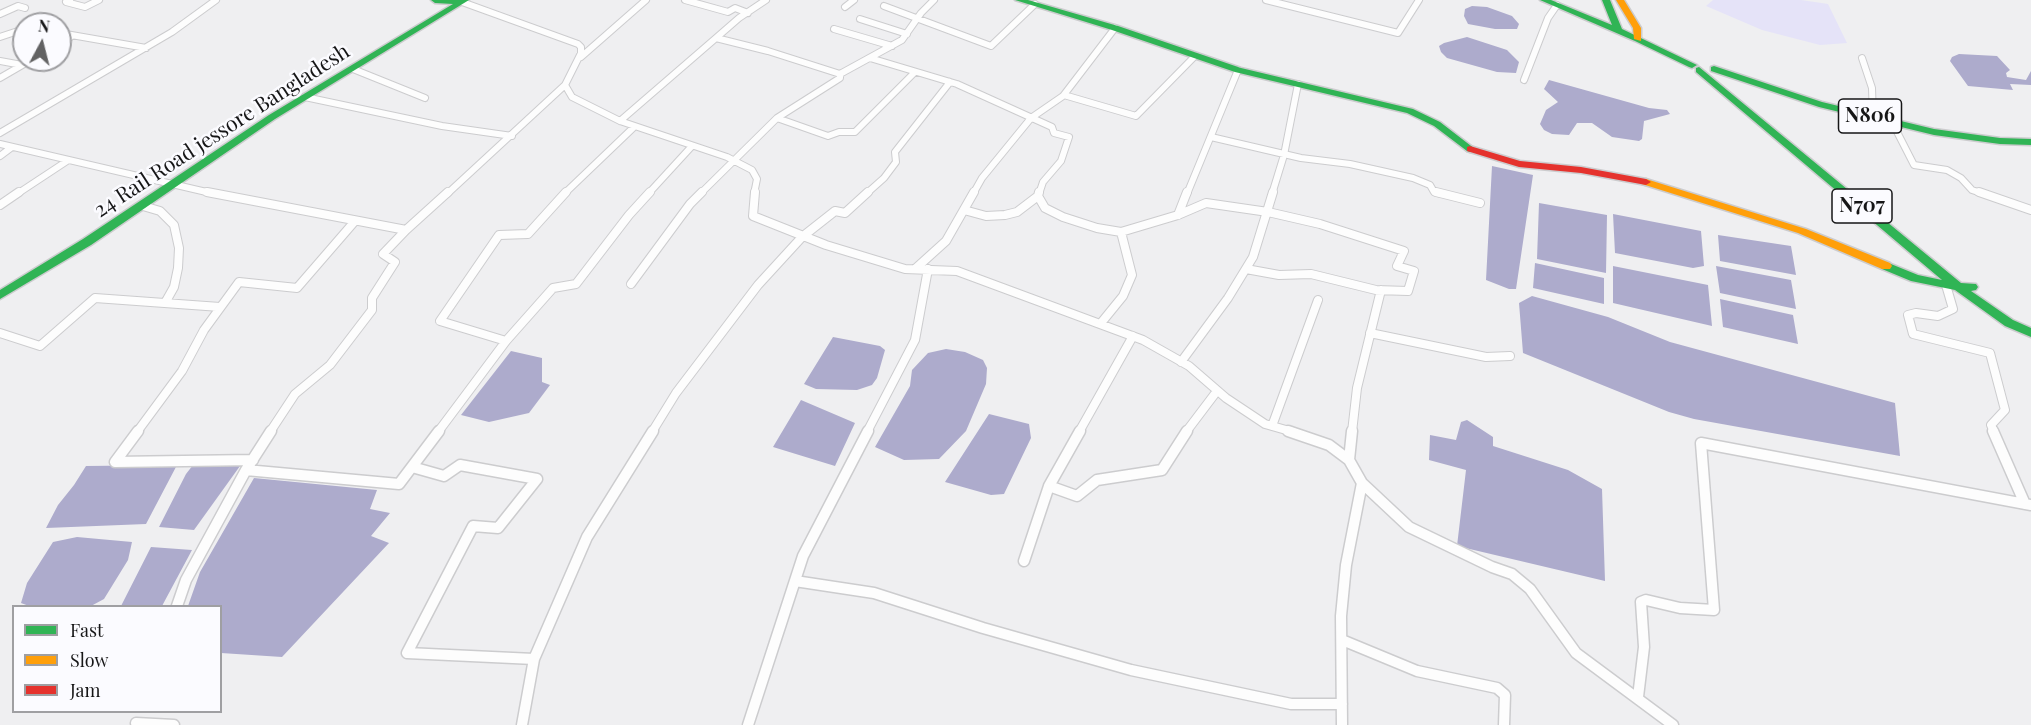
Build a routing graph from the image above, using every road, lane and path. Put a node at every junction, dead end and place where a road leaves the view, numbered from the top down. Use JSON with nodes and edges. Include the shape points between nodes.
{"nodes":[{"id":1,"x":70,"y":0,"type":"edge"},
{"id":2,"x":99,"y":0,"type":"edge"},
{"id":3,"x":216,"y":0,"type":"edge"},
{"id":4,"x":435,"y":0,"type":"edge"},
{"id":5,"x":646,"y":0,"type":"edge"},
{"id":6,"x":685,"y":0,"type":"edge"},
{"id":7,"x":766,"y":0,"type":"edge"},
{"id":8,"x":854,"y":0,"type":"edge"},
{"id":9,"x":934,"y":0,"type":"edge"},
{"id":10,"x":1019,"y":0,"type":"edge"},
{"id":11,"x":1263,"y":0,"type":"edge"},
{"id":12,"x":1419,"y":0,"type":"edge"},
{"id":13,"x":1544,"y":0,"type":"edge"},
{"id":14,"x":1606,"y":0,"type":"edge"},
{"id":15,"x":1620,"y":0,"type":"edge"},
{"id":16,"x":463,"y":1,"type":"edge"},
{"id":17,"x":1035,"y":4,"type":"junction"},
{"id":18,"x":1557,"y":5,"type":"junction"},
{"id":19,"x":884,"y":6,"type":"dead end"},
{"id":20,"x":845,"y":7,"type":"dead end"},
{"id":21,"x":25,"y":8,"type":"dead end"},
{"id":22,"x":748,"y":13,"type":"junction"},
{"id":23,"x":0,"y":14,"type":"edge"},
{"id":24,"x":860,"y":19,"type":"dead end"},
{"id":25,"x":919,"y":19,"type":"junction"},
{"id":26,"x":1617,"y":27,"type":"junction"},
{"id":27,"x":1115,"y":28,"type":"junction"},
{"id":28,"x":834,"y":29,"type":"dead end"},
{"id":29,"x":1637,"y":33,"type":"junction"},
{"id":30,"x":907,"y":34,"type":"junction"},
{"id":31,"x":72,"y":36,"type":"edge"},
{"id":32,"x":716,"y":38,"type":"junction"},
{"id":33,"x":891,"y":46,"type":"junction"},
{"id":34,"x":146,"y":48,"type":"junction"},
{"id":35,"x":1195,"y":56,"type":"junction"},
{"id":36,"x":870,"y":58,"type":"junction"},
{"id":37,"x":1862,"y":58,"type":"dead end"},
{"id":38,"x":578,"y":59,"type":"junction"},
{"id":39,"x":1703,"y":67,"type":"junction"},
{"id":40,"x":353,"y":69,"type":"junction"},
{"id":41,"x":1238,"y":70,"type":"junction"},
{"id":42,"x":914,"y":73,"type":"junction"},
{"id":43,"x":840,"y":74,"type":"junction"},
{"id":44,"x":1524,"y":80,"type":"dead end"},
{"id":45,"x":950,"y":82,"type":"junction"},
{"id":46,"x":1298,"y":84,"type":"junction"},
{"id":47,"x":565,"y":85,"type":"junction"},
{"id":48,"x":1064,"y":95,"type":"junction"},
{"id":49,"x":305,"y":98,"type":"junction"},
{"id":50,"x":425,"y":98,"type":"dead end"},
{"id":51,"x":1873,"y":117,"type":"junction"},
{"id":52,"x":777,"y":118,"type":"junction"},
{"id":53,"x":1031,"y":118,"type":"junction"},
{"id":54,"x":620,"y":121,"type":"junction"},
{"id":55,"x":1892,"y":122,"type":"junction"},
{"id":56,"x":634,"y":126,"type":"junction"},
{"id":57,"x":0,"y":133,"type":"edge"},
{"id":58,"x":512,"y":136,"type":"junction"},
{"id":59,"x":1211,"y":137,"type":"junction"},
{"id":60,"x":2031,"y":142,"type":"edge"},
{"id":61,"x":0,"y":144,"type":"edge"},
{"id":62,"x":692,"y":146,"type":"junction"},
{"id":63,"x":12,"y":147,"type":"junction"},
{"id":64,"x":1284,"y":155,"type":"junction"},
{"id":65,"x":0,"y":156,"type":"edge"},
{"id":66,"x":67,"y":161,"type":"junction"},
{"id":67,"x":735,"y":161,"type":"junction"},
{"id":68,"x":172,"y":186,"type":"junction"},
{"id":69,"x":1038,"y":196,"type":"junction"},
{"id":70,"x":1480,"y":203,"type":"dead end"},
{"id":71,"x":0,"y":205,"type":"edge"},
{"id":72,"x":143,"y":206,"type":"junction"},
{"id":73,"x":964,"y":210,"type":"junction"},
{"id":74,"x":2031,"y":210,"type":"edge"},
{"id":75,"x":1268,"y":212,"type":"junction"},
{"id":76,"x":1178,"y":216,"type":"junction"},
{"id":77,"x":355,"y":220,"type":"junction"},
{"id":78,"x":406,"y":230,"type":"junction"},
{"id":79,"x":1121,"y":232,"type":"junction"},
{"id":80,"x":802,"y":237,"type":"junction"},
{"id":81,"x":915,"y":269,"type":"junction"},
{"id":82,"x":928,"y":269,"type":"junction"},
{"id":83,"x":1246,"y":269,"type":"junction"},
{"id":84,"x":632,"y":284,"type":"dead end"},
{"id":85,"x":1952,"y":286,"type":"junction"},
{"id":86,"x":1972,"y":287,"type":"junction"},
{"id":87,"x":1381,"y":290,"type":"junction"},
{"id":88,"x":0,"y":295,"type":"edge"},
{"id":89,"x":1318,"y":300,"type":"dead end"},
{"id":90,"x":165,"y":303,"type":"junction"},
{"id":91,"x":220,"y":307,"type":"junction"},
{"id":92,"x":1101,"y":323,"type":"junction"},
{"id":93,"x":2031,"y":325,"type":"edge"},
{"id":94,"x":0,"y":333,"type":"edge"},
{"id":95,"x":1370,"y":333,"type":"junction"},
{"id":96,"x":2031,"y":333,"type":"edge"},
{"id":97,"x":1133,"y":336,"type":"junction"},
{"id":98,"x":507,"y":341,"type":"junction"},
{"id":99,"x":1510,"y":356,"type":"dead end"},
{"id":100,"x":1180,"y":362,"type":"junction"},
{"id":101,"x":1217,"y":391,"type":"junction"},
{"id":102,"x":1272,"y":426,"type":"junction"},
{"id":103,"x":253,"y":460,"type":"junction"},
{"id":104,"x":1349,"y":460,"type":"junction"},
{"id":105,"x":412,"y":467,"type":"junction"},
{"id":106,"x":246,"y":470,"type":"junction"},
{"id":107,"x":1362,"y":483,"type":"junction"},
{"id":108,"x":1049,"y":486,"type":"junction"},
{"id":109,"x":2028,"y":505,"type":"edge"},
{"id":110,"x":1024,"y":561,"type":"dead end"},
{"id":111,"x":795,"y":581,"type":"junction"},
{"id":112,"x":177,"y":605,"type":"edge"},
{"id":113,"x":1342,"y":640,"type":"junction"},
{"id":114,"x":534,"y":659,"type":"junction"},
{"id":115,"x":1638,"y":697,"type":"junction"},
{"id":116,"x":1342,"y":704,"type":"junction"},
{"id":117,"x":137,"y":720,"type":"edge"},
{"id":118,"x":174,"y":725,"type":"edge"},
{"id":119,"x":522,"y":725,"type":"edge"},
{"id":120,"x":748,"y":725,"type":"edge"},
{"id":121,"x":1342,"y":725,"type":"edge"},
{"id":122,"x":1504,"y":725,"type":"edge"},
{"id":123,"x":1673,"y":725,"type":"edge"}],
"edges":[{"from":1,"to":2,"type":"street","via":[[66,2],[85,7]]},
{"from":3,"to":34,"type":"street"},
{"from":4,"to":16,"type":"main road"},
{"from":5,"to":38,"type":"street"},
{"from":6,"to":22,"type":"street","via":[[728,12],[735,8]]},
{"from":7,"to":22,"type":"street"},
{"from":8,"to":20,"type":"street"},
{"from":9,"to":25,"type":"street"},
{"from":10,"to":17,"type":"main road"},
{"from":11,"to":12,"type":"street","via":[[1398,33]]},
{"from":13,"to":18,"type":"main road","number":"N707"},
{"from":14,"to":26,"type":"main road"},
{"from":15,"to":29,"type":"main road"},
{"from":16,"to":38,"type":"street","via":[[578,44],[582,50]]},
{"from":16,"to":40,"type":"main road","name":"24 Rail Road jessore Bangladesh"},
{"from":17,"to":25,"type":"street","via":[[991,46]]},
{"from":17,"to":27,"type":"main road"},
{"from":18,"to":26,"type":"main road","number":"N707"},
{"from":18,"to":44,"type":"street","via":[[1548,18]]},
{"from":19,"to":25,"type":"street"},
{"from":21,"to":23,"type":"street","via":[[18,6]]},
{"from":22,"to":32,"type":"street"},
{"from":24,"to":30,"type":"street"},
{"from":25,"to":30,"type":"street"},
{"from":26,"to":29,"type":"main road","number":"N707"},
{"from":27,"to":35,"type":"main road"},
{"from":27,"to":48,"type":"street"},
{"from":28,"to":33,"type":"street"},
{"from":29,"to":39,"type":"main road","number":"N707"},
{"from":30,"to":33,"type":"street"},
{"from":31,"to":34,"type":"street"},
{"from":32,"to":43,"type":"street"},
{"from":32,"to":54,"type":"street"},
{"from":33,"to":36,"type":"street"},
{"from":34,"to":57,"type":"street"},
{"from":35,"to":41,"type":"main road"},
{"from":35,"to":48,"type":"street","via":[[1136,116]]},
{"from":36,"to":42,"type":"street"},
{"from":36,"to":43,"type":"street"},
{"from":37,"to":51,"type":"street","via":[[1872,88]]},
{"from":38,"to":47,"type":"street"},
{"from":39,"to":51,"type":"main road","number":"N806"},
{"from":39,"to":85,"type":"main road","number":"N707","via":[[1736,103],[1830,178]]},
{"from":39,"to":86,"type":"main road","number":"N707"},
{"from":40,"to":49,"type":"main road","name":"24 Rail Road jessore Bangladesh"},
{"from":40,"to":50,"type":"street"},
{"from":41,"to":46,"type":"main road"},
{"from":41,"to":59,"type":"street"},
{"from":42,"to":45,"type":"street"},
{"from":42,"to":52,"type":"street","via":[[855,132],[828,136]]},
{"from":43,"to":52,"type":"street","via":[[840,78]]},
{"from":45,"to":53,"type":"street"},
{"from":45,"to":80,"type":"street","via":[[895,152],[896,162],[884,178],[845,213],[834,211]]},
{"from":46,"to":64,"type":"street"},
{"from":46,"to":85,"type":"main road","via":[[1410,111],[1437,124],[1469,149],[1519,164],[1632,178],[1802,231],[1914,278]]},
{"from":47,"to":54,"type":"street","via":[[572,97]]},
{"from":47,"to":58,"type":"street"},
{"from":48,"to":53,"type":"street"},
{"from":49,"to":58,"type":"street"},
{"from":49,"to":68,"type":"main road","name":"24 Rail Road jessore Bangladesh"},
{"from":51,"to":55,"type":"main road","number":"N806"},
{"from":52,"to":67,"type":"street"},
{"from":53,"to":69,"type":"street","via":[[1052,127],[1054,133],[1069,137],[1061,161],[1043,182]]},
{"from":53,"to":73,"type":"street","via":[[982,178]]},
{"from":54,"to":56,"type":"street"},
{"from":55,"to":60,"type":"main road","number":"N806","via":[[1934,132]]},
{"from":55,"to":74,"type":"street","via":[[1914,165],[1947,170],[1972,190]]},
{"from":56,"to":62,"type":"street"},
{"from":56,"to":98,"type":"street","via":[[528,234],[500,235],[440,321]]},
{"from":58,"to":78,"type":"street"},
{"from":59,"to":64,"type":"street"},
{"from":59,"to":76,"type":"street"},
{"from":61,"to":63,"type":"street"},
{"from":62,"to":67,"type":"street"},
{"from":62,"to":98,"type":"street","via":[[629,215],[576,284],[553,288]]},
{"from":63,"to":65,"type":"street"},
{"from":63,"to":66,"type":"street"},
{"from":64,"to":70,"type":"street","via":[[1413,178],[1430,185],[1434,192]]},
{"from":64,"to":75,"type":"street"},
{"from":66,"to":68,"type":"street"},
{"from":66,"to":71,"type":"street"},
{"from":67,"to":80,"type":"street","via":[[756,175],[753,216]]},
{"from":67,"to":84,"type":"street","via":[[690,204]]},
{"from":68,"to":72,"type":"main road","name":"24 Rail Road jessore Bangladesh"},
{"from":68,"to":77,"type":"street"},
{"from":69,"to":73,"type":"street","via":[[1017,212],[1005,215],[986,216]]},
{"from":69,"to":79,"type":"street","via":[[1045,208],[1063,217]]},
{"from":72,"to":88,"type":"main road","name":"24 Rail Road jessore Bangladesh"},
{"from":72,"to":90,"type":"street","via":[[160,211],[174,225],[178,268]]},
{"from":73,"to":81,"type":"street","via":[[945,241]]},
{"from":75,"to":76,"type":"street","via":[[1206,203]]},
{"from":75,"to":83,"type":"street"},
{"from":75,"to":87,"type":"street","via":[[1404,251],[1397,266],[1414,271],[1408,291]]},
{"from":76,"to":79,"type":"street"},
{"from":77,"to":78,"type":"street"},
{"from":77,"to":91,"type":"street","via":[[297,288],[239,282]]},
{"from":78,"to":103,"type":"street","via":[[383,254],[395,262],[372,298],[372,310],[330,366],[295,394]]},
{"from":79,"to":92,"type":"street","via":[[1132,275],[1123,296]]},
{"from":80,"to":81,"type":"street"},
{"from":80,"to":114,"type":"street","via":[[758,285],[676,393],[586,537]]},
{"from":81,"to":82,"type":"street"},
{"from":82,"to":92,"type":"street","via":[[957,271]]},
{"from":82,"to":111,"type":"street","via":[[915,340],[803,556]]},
{"from":83,"to":87,"type":"street","via":[[1279,275],[1311,274]]},
{"from":83,"to":100,"type":"street"},
{"from":85,"to":86,"type":"main road"},
{"from":85,"to":96,"type":"main road","number":"N707"},
{"from":85,"to":109,"type":"street","via":[[1953,309],[1938,316],[1908,315],[1913,334],[1990,353],[2005,410],[1991,425]]},
{"from":86,"to":93,"type":"main road","number":"N707"},
{"from":87,"to":95,"type":"street"},
{"from":89,"to":102,"type":"street"},
{"from":90,"to":91,"type":"street"},
{"from":90,"to":94,"type":"street","via":[[95,298],[40,346]]},
{"from":91,"to":103,"type":"street","via":[[182,371],[115,462]]},
{"from":92,"to":97,"type":"street"},
{"from":95,"to":99,"type":"street","via":[[1486,357]]},
{"from":95,"to":104,"type":"street","via":[[1357,388]]},
{"from":97,"to":100,"type":"street"},
{"from":97,"to":108,"type":"street"},
{"from":98,"to":105,"type":"street"},
{"from":100,"to":101,"type":"street"},
{"from":101,"to":102,"type":"street"},
{"from":101,"to":108,"type":"street","via":[[1162,470],[1097,480],[1077,496]]},
{"from":102,"to":104,"type":"street","via":[[1329,445]]},
{"from":103,"to":106,"type":"street"},
{"from":104,"to":107,"type":"street"},
{"from":105,"to":106,"type":"street","via":[[399,484]]},
{"from":105,"to":114,"type":"street","via":[[444,476],[460,465],[537,478],[498,528],[473,526],[407,653]]},
{"from":106,"to":112,"type":"street","via":[[186,580]]},
{"from":107,"to":113,"type":"street","via":[[1346,565]]},
{"from":107,"to":115,"type":"street","via":[[1409,527],[1512,574],[1530,589],[1576,653]]},
{"from":108,"to":110,"type":"street"},
{"from":109,"to":115,"type":"street","via":[[1701,442],[1714,610],[1641,602],[1644,646]]},
{"from":111,"to":116,"type":"street","via":[[874,593],[1131,670],[1291,704]]},
{"from":111,"to":120,"type":"street"},
{"from":113,"to":116,"type":"street"},
{"from":113,"to":122,"type":"street","via":[[1417,671],[1497,687],[1505,695]]},
{"from":114,"to":119,"type":"street"},
{"from":115,"to":123,"type":"street"},
{"from":116,"to":121,"type":"street"},
{"from":117,"to":118,"type":"street"}]}
